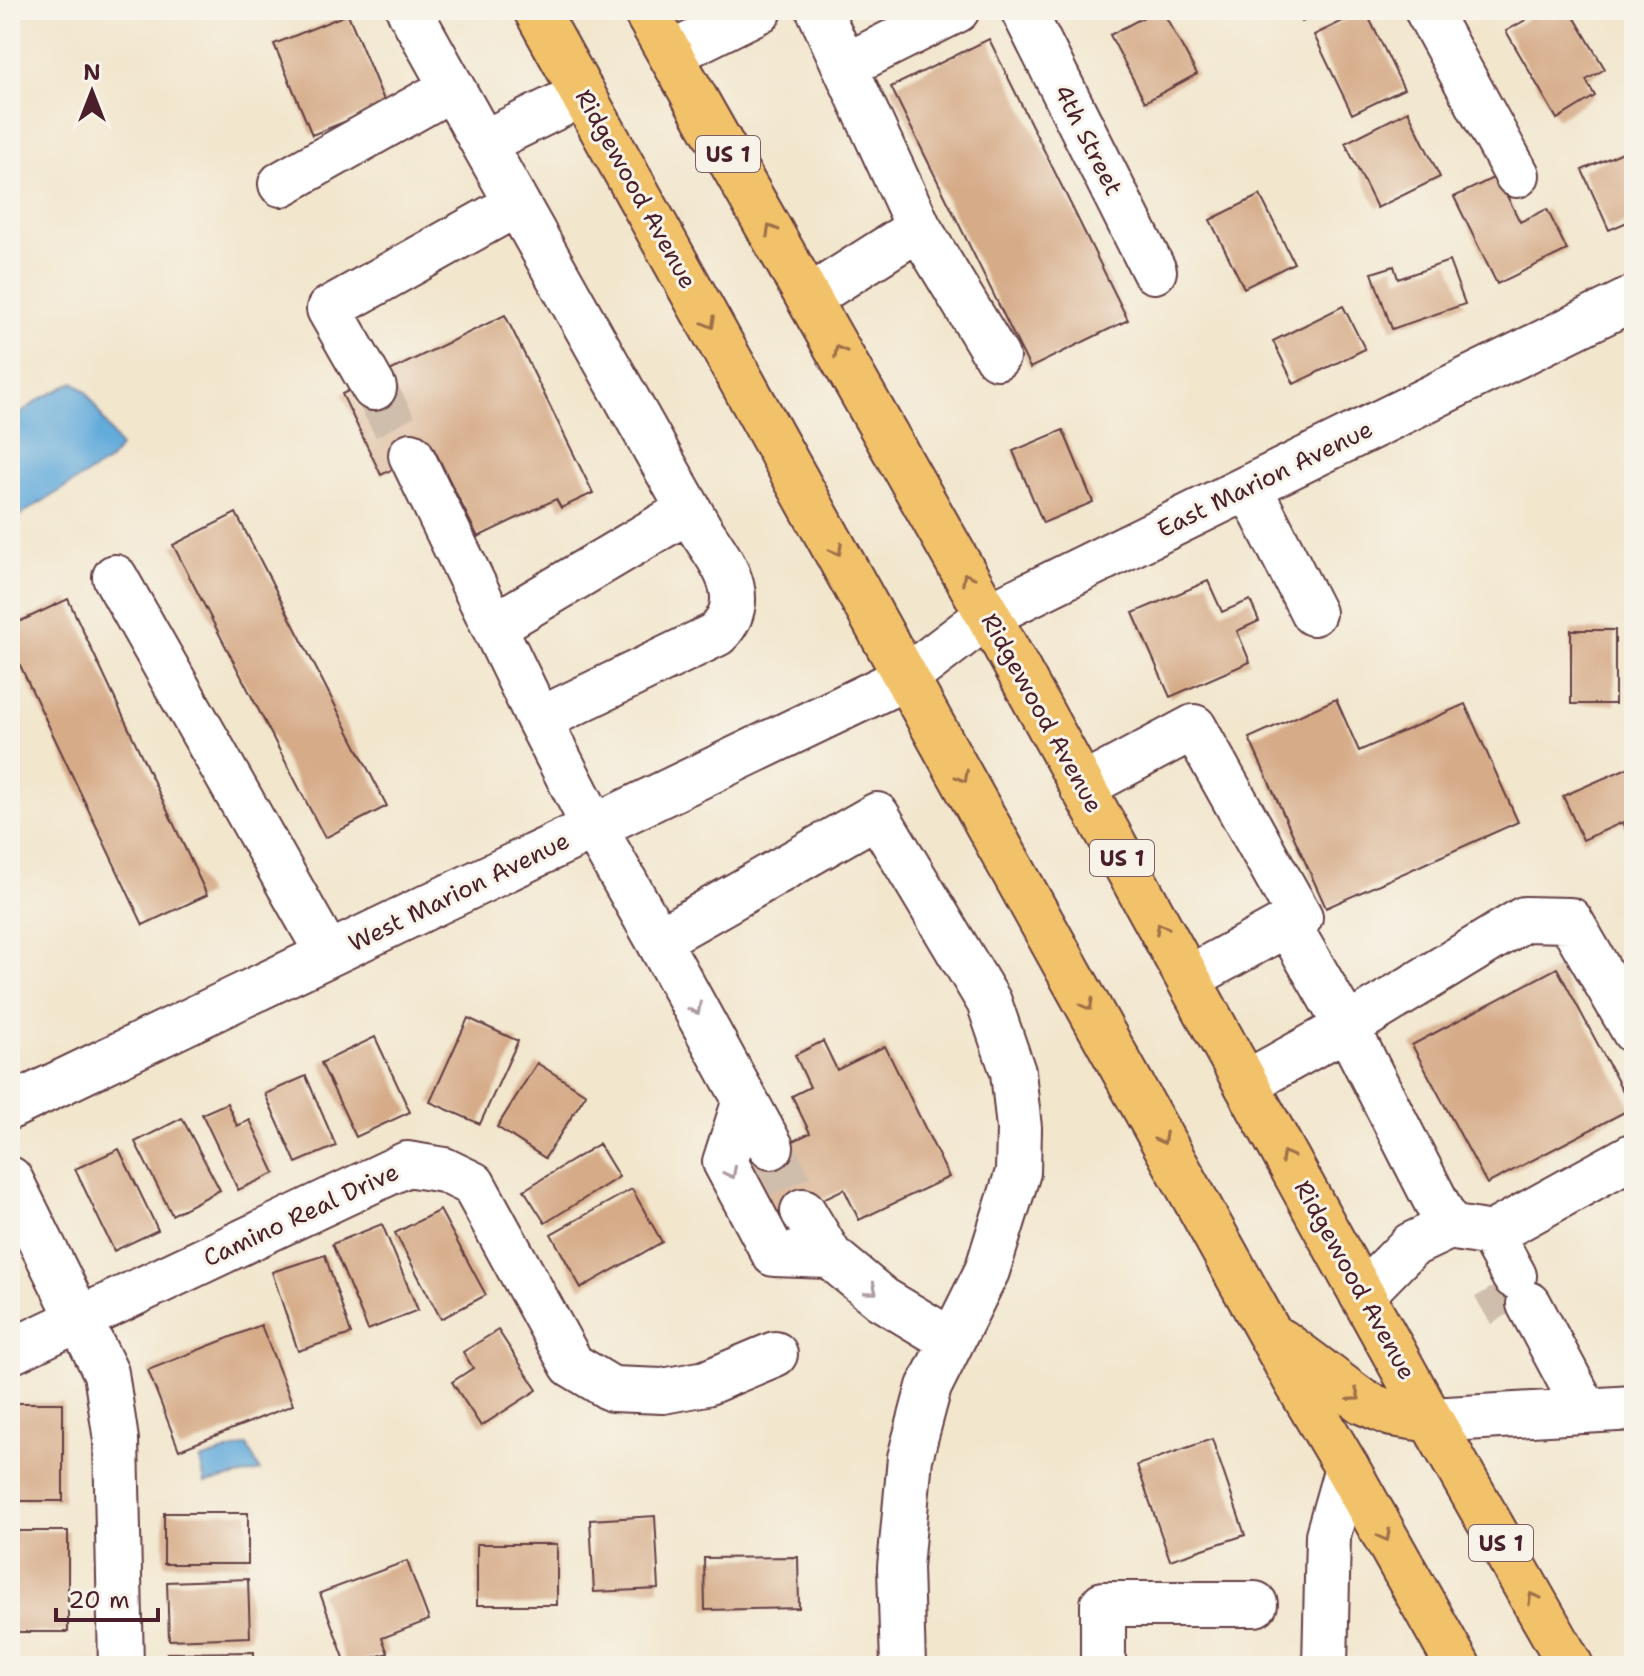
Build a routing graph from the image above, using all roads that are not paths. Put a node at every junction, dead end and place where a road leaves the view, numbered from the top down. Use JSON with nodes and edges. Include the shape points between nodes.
{"nodes":[{"id":1,"x":409,"y":10,"type":"edge"},
{"id":2,"x":536,"y":10,"type":"edge"},
{"id":3,"x":645,"y":10,"type":"edge"},
{"id":4,"x":760,"y":10,"type":"edge"},
{"id":5,"x":819,"y":10,"type":"edge"},
{"id":6,"x":957,"y":10,"type":"edge"},
{"id":7,"x":1023,"y":10,"type":"edge"},
{"id":8,"x":1427,"y":10,"type":"edge"},
{"id":9,"x":671,"y":54,"type":"junction"},
{"id":10,"x":845,"y":66,"type":"junction"},
{"id":11,"x":452,"y":88,"type":"junction"},
{"id":12,"x":583,"y":94,"type":"junction"},
{"id":13,"x":483,"y":143,"type":"junction"},
{"id":14,"x":1517,"y":175,"type":"dead end"},
{"id":15,"x":281,"y":184,"type":"dead end"},
{"id":16,"x":517,"y":204,"type":"junction"},
{"id":17,"x":919,"y":228,"type":"junction"},
{"id":18,"x":1154,"y":271,"type":"dead end"},
{"id":19,"x":809,"y":298,"type":"junction"},
{"id":20,"x":1634,"y":298,"type":"edge"},
{"id":21,"x":997,"y":357,"type":"dead end"},
{"id":22,"x":374,"y":388,"type":"tunnel mouth"},
{"id":23,"x":411,"y":455,"type":"tunnel mouth"},
{"id":24,"x":1249,"y":487,"type":"junction"},
{"id":25,"x":689,"y":510,"type":"junction"},
{"id":26,"x":115,"y":577,"type":"dead end"},
{"id":27,"x":1313,"y":613,"type":"dead end"},
{"id":28,"x":988,"y":615,"type":"junction"},
{"id":29,"x":494,"y":626,"type":"junction"},
{"id":30,"x":907,"y":677,"type":"junction"},
{"id":31,"x":539,"y":720,"type":"junction"},
{"id":32,"x":1082,"y":787,"type":"junction"},
{"id":33,"x":594,"y":827,"type":"junction"},
{"id":34,"x":1287,"y":923,"type":"junction"},
{"id":35,"x":658,"y":940,"type":"junction"},
{"id":36,"x":328,"y":954,"type":"junction"},
{"id":37,"x":1189,"y":978,"type":"junction"},
{"id":38,"x":1347,"y":1027,"type":"junction"},
{"id":39,"x":1634,"y":1031,"type":"edge"},
{"id":40,"x":1246,"y":1083,"type":"junction"},
{"id":41,"x":745,"y":1100,"type":"junction"},
{"id":42,"x":10,"y":1107,"type":"edge"},
{"id":43,"x":771,"y":1147,"type":"tunnel mouth"},
{"id":44,"x":1634,"y":1155,"type":"edge"},
{"id":45,"x":10,"y":1179,"type":"edge"},
{"id":46,"x":803,"y":1211,"type":"tunnel mouth"},
{"id":47,"x":830,"y":1256,"type":"junction"},
{"id":48,"x":1504,"y":1278,"type":"junction"},
{"id":49,"x":1362,"y":1295,"type":"junction"},
{"id":50,"x":80,"y":1320,"type":"junction"},
{"id":51,"x":1270,"y":1333,"type":"junction"},
{"id":52,"x":952,"y":1341,"type":"junction"},
{"id":53,"x":10,"y":1352,"type":"edge"},
{"id":54,"x":775,"y":1354,"type":"dead end"},
{"id":55,"x":1634,"y":1408,"type":"edge"},
{"id":56,"x":1586,"y":1411,"type":"junction"},
{"id":57,"x":1431,"y":1420,"type":"junction"},
{"id":58,"x":1347,"y":1468,"type":"junction"},
{"id":59,"x":1255,"y":1604,"type":"dead end"},
{"id":60,"x":121,"y":1666,"type":"edge"},
{"id":61,"x":903,"y":1666,"type":"edge"},
{"id":62,"x":1103,"y":1666,"type":"edge"},
{"id":63,"x":1325,"y":1666,"type":"edge"},
{"id":64,"x":1458,"y":1666,"type":"edge"},
{"id":65,"x":1571,"y":1666,"type":"edge"}],
"edges":[{"from":1,"to":11,"type":"street"},
{"from":2,"to":12,"type":"main road","name":"Ridgewood Avenue"},
{"from":3,"to":9,"type":"main road","name":"Ridgewood Avenue","number":"US 1"},
{"from":4,"to":9,"type":"street"},
{"from":5,"to":10,"type":"street"},
{"from":6,"to":10,"type":"street"},
{"from":7,"to":18,"type":"street","name":"4th Street"},
{"from":8,"to":14,"type":"street"},
{"from":19,"to":9,"type":"main road","name":"Ridgewood Avenue","number":"US 1","one_way":true},
{"from":10,"to":17,"type":"street"},
{"from":11,"to":13,"type":"street"},
{"from":11,"to":15,"type":"street"},
{"from":12,"to":13,"type":"street"},
{"from":12,"to":30,"type":"main road","name":"Ridgewood Avenue","one_way":true},
{"from":13,"to":16,"type":"street"},
{"from":16,"to":22,"type":"street","via":[[329,309]]},
{"from":16,"to":25,"type":"street"},
{"from":17,"to":19,"type":"street"},
{"from":17,"to":21,"type":"street"},
{"from":28,"to":19,"type":"main road","name":"Ridgewood Avenue","number":"US 1","one_way":true},
{"from":20,"to":24,"type":"street","name":"East Marion Avenue"},
{"from":23,"to":29,"type":"street"},
{"from":24,"to":27,"type":"street"},
{"from":24,"to":28,"type":"street","name":"East Marion Avenue"},
{"from":25,"to":29,"type":"street"},
{"from":25,"to":31,"type":"street","via":[[732,584],[728,623],[717,634]]},
{"from":26,"to":36,"type":"street"},
{"from":28,"to":30,"type":"street","name":"East Marion Avenue"},
{"from":28,"to":32,"type":"main road","name":"Ridgewood Avenue","number":"US 1"},
{"from":29,"to":31,"type":"street"},
{"from":30,"to":33,"type":"street","name":"West Marion Avenue"},
{"from":30,"to":51,"type":"main road","name":"Ridgewood Avenue","one_way":true},
{"from":31,"to":33,"type":"street"},
{"from":32,"to":34,"type":"street","via":[[1194,727],[1300,917]]},
{"from":37,"to":32,"type":"main road","name":"Ridgewood Avenue","number":"US 1","one_way":true},
{"from":33,"to":35,"type":"street"},
{"from":33,"to":36,"type":"street","name":"West Marion Avenue"},
{"from":34,"to":37,"type":"street"},
{"from":34,"to":38,"type":"street"},
{"from":35,"to":41,"type":"street","one_way":true},
{"from":35,"to":52,"type":"street","via":[[877,815],[989,1002],[1013,1072],[1018,1172],[987,1271]]},
{"from":36,"to":42,"type":"street","name":"West Marion Avenue"},
{"from":37,"to":40,"type":"main road","name":"Ridgewood Avenue","number":"US 1"},
{"from":38,"to":39,"type":"street","via":[[1524,919],[1570,920]]},
{"from":38,"to":40,"type":"street"},
{"from":38,"to":48,"type":"street"},
{"from":49,"to":40,"type":"main road","name":"Ridgewood Avenue","number":"US 1","one_way":true},
{"from":41,"to":43,"type":"street"},
{"from":41,"to":47,"type":"street","one_way":true,"via":[[725,1162],[774,1254]]},
{"from":44,"to":48,"type":"street"},
{"from":45,"to":50,"type":"street"},
{"from":46,"to":47,"type":"street"},
{"from":47,"to":52,"type":"street","one_way":true,"via":[[882,1299]]},
{"from":48,"to":49,"type":"street","via":[[1411,1245]]},
{"from":48,"to":56,"type":"street"},
{"from":49,"to":57,"type":"main road","name":"Ridgewood Avenue","number":"US 1"},
{"from":50,"to":53,"type":"street","name":"Camino Real Drive"},
{"from":50,"to":54,"type":"street","name":"Camino Real Drive","via":[[407,1164],[444,1170],[473,1184],[572,1365],[612,1389],[663,1391],[706,1383]]},
{"from":50,"to":60,"type":"street","via":[[106,1373],[112,1399]]},
{"from":51,"to":57,"type":"main road","name":"Ridgewood Avenue","one_way":true,"via":[[1363,1402],[1392,1414]]},
{"from":51,"to":58,"type":"main road","name":"Ridgewood Avenue"},
{"from":52,"to":61,"type":"street","via":[[929,1387],[910,1458],[900,1567]]},
{"from":55,"to":56,"type":"street"},
{"from":56,"to":57,"type":"street"},
{"from":65,"to":57,"type":"main road","name":"Ridgewood Avenue","number":"US 1","one_way":true},
{"from":58,"to":63,"type":"street","via":[[1328,1535]]},
{"from":58,"to":64,"type":"main road","name":"Ridgewood Avenue","one_way":true},
{"from":59,"to":62,"type":"street","via":[[1103,1604]]}]}
